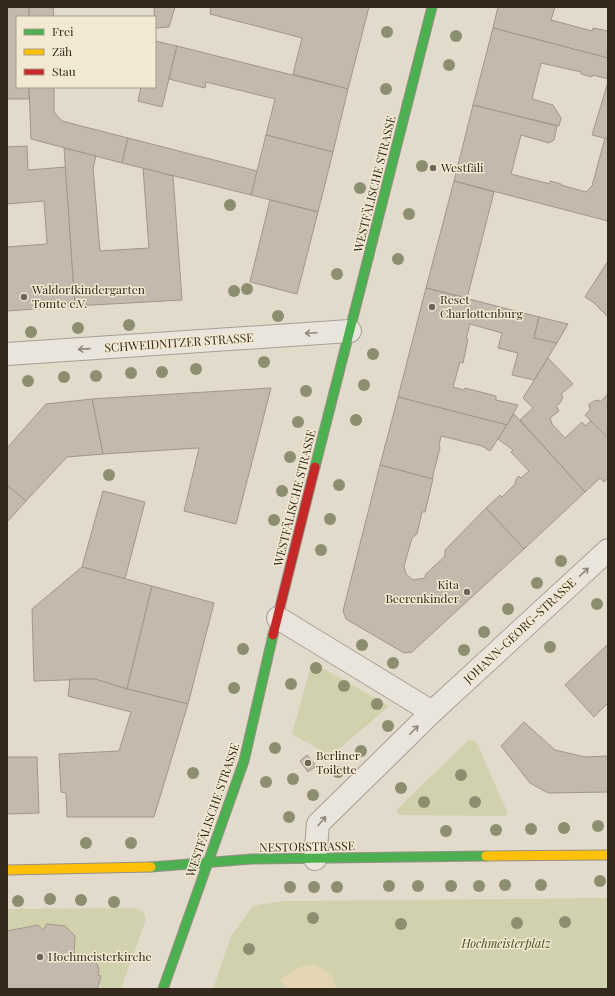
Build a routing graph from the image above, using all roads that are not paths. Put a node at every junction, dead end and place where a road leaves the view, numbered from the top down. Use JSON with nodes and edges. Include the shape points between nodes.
{"nodes":[{"id":1,"x":432,"y":7,"type":"edge"},
{"id":2,"x":350,"y":331,"type":"junction"},
{"id":3,"x":7,"y":354,"type":"edge"},
{"id":4,"x":608,"y":550,"type":"edge"},
{"id":5,"x":278,"y":618,"type":"junction"},
{"id":6,"x":432,"y":712,"type":"junction"},
{"id":7,"x":608,"y":855,"type":"edge"},
{"id":8,"x":315,"y":858,"type":"junction"},
{"id":9,"x":208,"y":862,"type":"junction"},
{"id":10,"x":7,"y":870,"type":"edge"},
{"id":11,"x":163,"y":989,"type":"edge"}],
"edges":[{"from":1,"to":2,"type":"street","name":"WESTFÄLISCHE STRASSE"},
{"from":2,"to":3,"type":"street","name":"SCHWEIDNITZER STRASSE","one_way":true},
{"from":2,"to":5,"type":"street","name":"WESTFÄLISCHE STRASSE"},
{"from":6,"to":4,"type":"street","name":"JOHANN-GEORG-STRASSE","one_way":true},
{"from":5,"to":6,"type":"street"},
{"from":5,"to":9,"type":"street","name":"WESTFÄLISCHE STRASSE","via":[[244,761]]},
{"from":8,"to":6,"type":"street","name":"JOHANN-GEORG-STRASSE","one_way":true,"via":[[318,824]]},
{"from":7,"to":8,"type":"street","name":"NESTORSTRASSE"},
{"from":8,"to":9,"type":"street","name":"NESTORSTRASSE"},
{"from":9,"to":10,"type":"street","name":"NESTORSTRASSE","via":[[132,868]]},
{"from":9,"to":11,"type":"street","name":"WESTFÄLISCHE STRASSE"}]}
